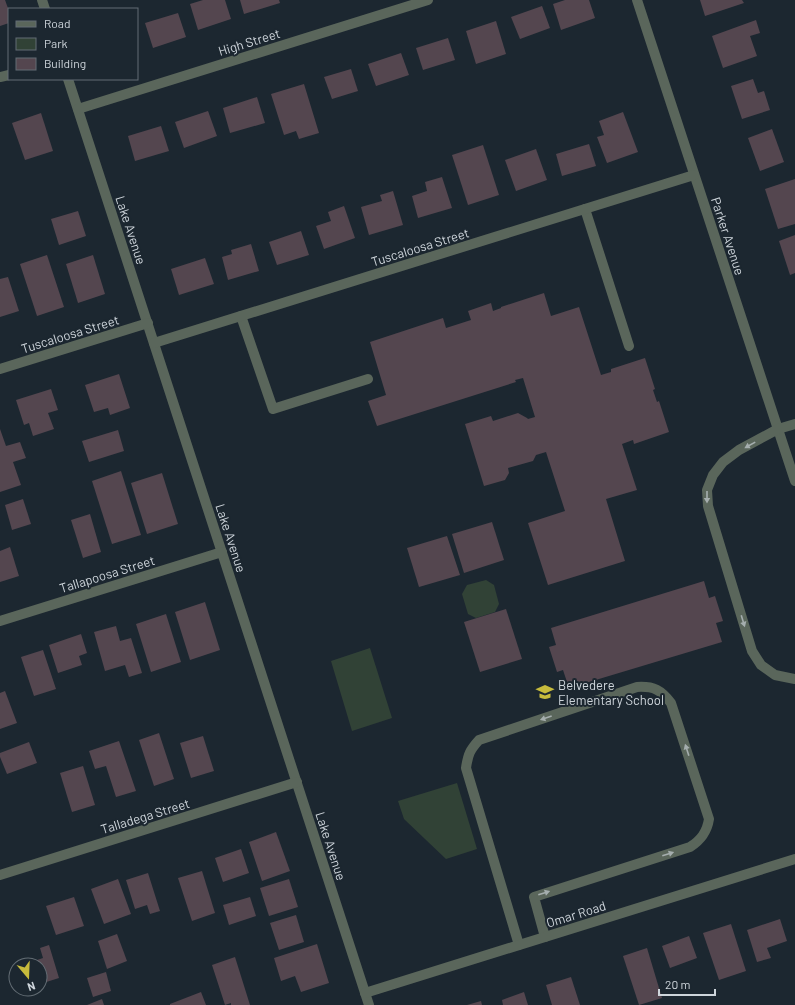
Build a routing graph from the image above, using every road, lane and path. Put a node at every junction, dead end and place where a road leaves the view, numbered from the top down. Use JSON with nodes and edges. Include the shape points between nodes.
{"nodes":[{"id":1,"x":428,"y":0,"type":"edge"},
{"id":2,"x":637,"y":0,"type":"edge"},
{"id":3,"x":68,"y":80,"type":"edge"},
{"id":4,"x":78,"y":109,"type":"junction"},
{"id":5,"x":694,"y":175,"type":"junction"},
{"id":6,"x":585,"y":209,"type":"junction"},
{"id":7,"x":240,"y":316,"type":"junction"},
{"id":8,"x":148,"y":323,"type":"junction"},
{"id":9,"x":154,"y":343,"type":"junction"},
{"id":10,"x":629,"y":346,"type":"dead end"},
{"id":11,"x":0,"y":369,"type":"edge"},
{"id":12,"x":368,"y":379,"type":"dead end"},
{"id":13,"x":795,"y":424,"type":"edge"},
{"id":14,"x":778,"y":429,"type":"junction"},
{"id":15,"x":795,"y":480,"type":"edge"},
{"id":16,"x":222,"y":552,"type":"junction"},
{"id":17,"x":0,"y":621,"type":"edge"},
{"id":18,"x":795,"y":679,"type":"edge"},
{"id":19,"x":297,"y":782,"type":"junction"},
{"id":20,"x":795,"y":859,"type":"edge"},
{"id":21,"x":0,"y":875,"type":"edge"},
{"id":22,"x":545,"y":937,"type":"junction"},
{"id":23,"x":519,"y":945,"type":"junction"},
{"id":24,"x":365,"y":993,"type":"junction"},
{"id":25,"x":369,"y":1005,"type":"edge"}],
"edges":[{"from":1,"to":4,"type":"street","name":"High Street"},
{"from":2,"to":5,"type":"street","name":"Parker Avenue"},
{"from":3,"to":4,"type":"street","name":"Lake Avenue"},
{"from":4,"to":8,"type":"street","name":"Lake Avenue"},
{"from":5,"to":6,"type":"street","name":"Tuscaloosa Street"},
{"from":5,"to":14,"type":"street","name":"Parker Avenue"},
{"from":6,"to":7,"type":"street","name":"Tuscaloosa Street"},
{"from":6,"to":10,"type":"street"},
{"from":7,"to":9,"type":"street","name":"Tuscaloosa Street"},
{"from":7,"to":12,"type":"street","via":[[273,409]]},
{"from":8,"to":9,"type":"street","name":"Lake Avenue"},
{"from":8,"to":11,"type":"street","name":"Tuscaloosa Street"},
{"from":9,"to":16,"type":"street","name":"Lake Avenue"},
{"from":13,"to":14,"type":"street"},
{"from":14,"to":15,"type":"street","name":"Parker Avenue"},
{"from":14,"to":18,"type":"street","one_way":true,"via":[[739,450],[723,462],[713,474],[707,490],[708,506],[752,651],[761,666],[775,675]]},
{"from":16,"to":17,"type":"street","name":"Tallapoosa Street"},
{"from":16,"to":19,"type":"street","name":"Lake Avenue"},
{"from":19,"to":21,"type":"street","name":"Talladega Street"},
{"from":19,"to":24,"type":"street","name":"Lake Avenue"},
{"from":20,"to":22,"type":"street","name":"Omar Road"},
{"from":22,"to":23,"type":"street","name":"Omar Road"},
{"from":22,"to":23,"type":"street","one_way":true,"via":[[534,897],[690,847],[698,842],[708,828],[709,819],[671,703],[657,690],[637,687],[480,740],[472,748],[466,768]]},
{"from":23,"to":24,"type":"street","name":"Omar Road"},
{"from":24,"to":25,"type":"street","name":"Lake Avenue"}]}
